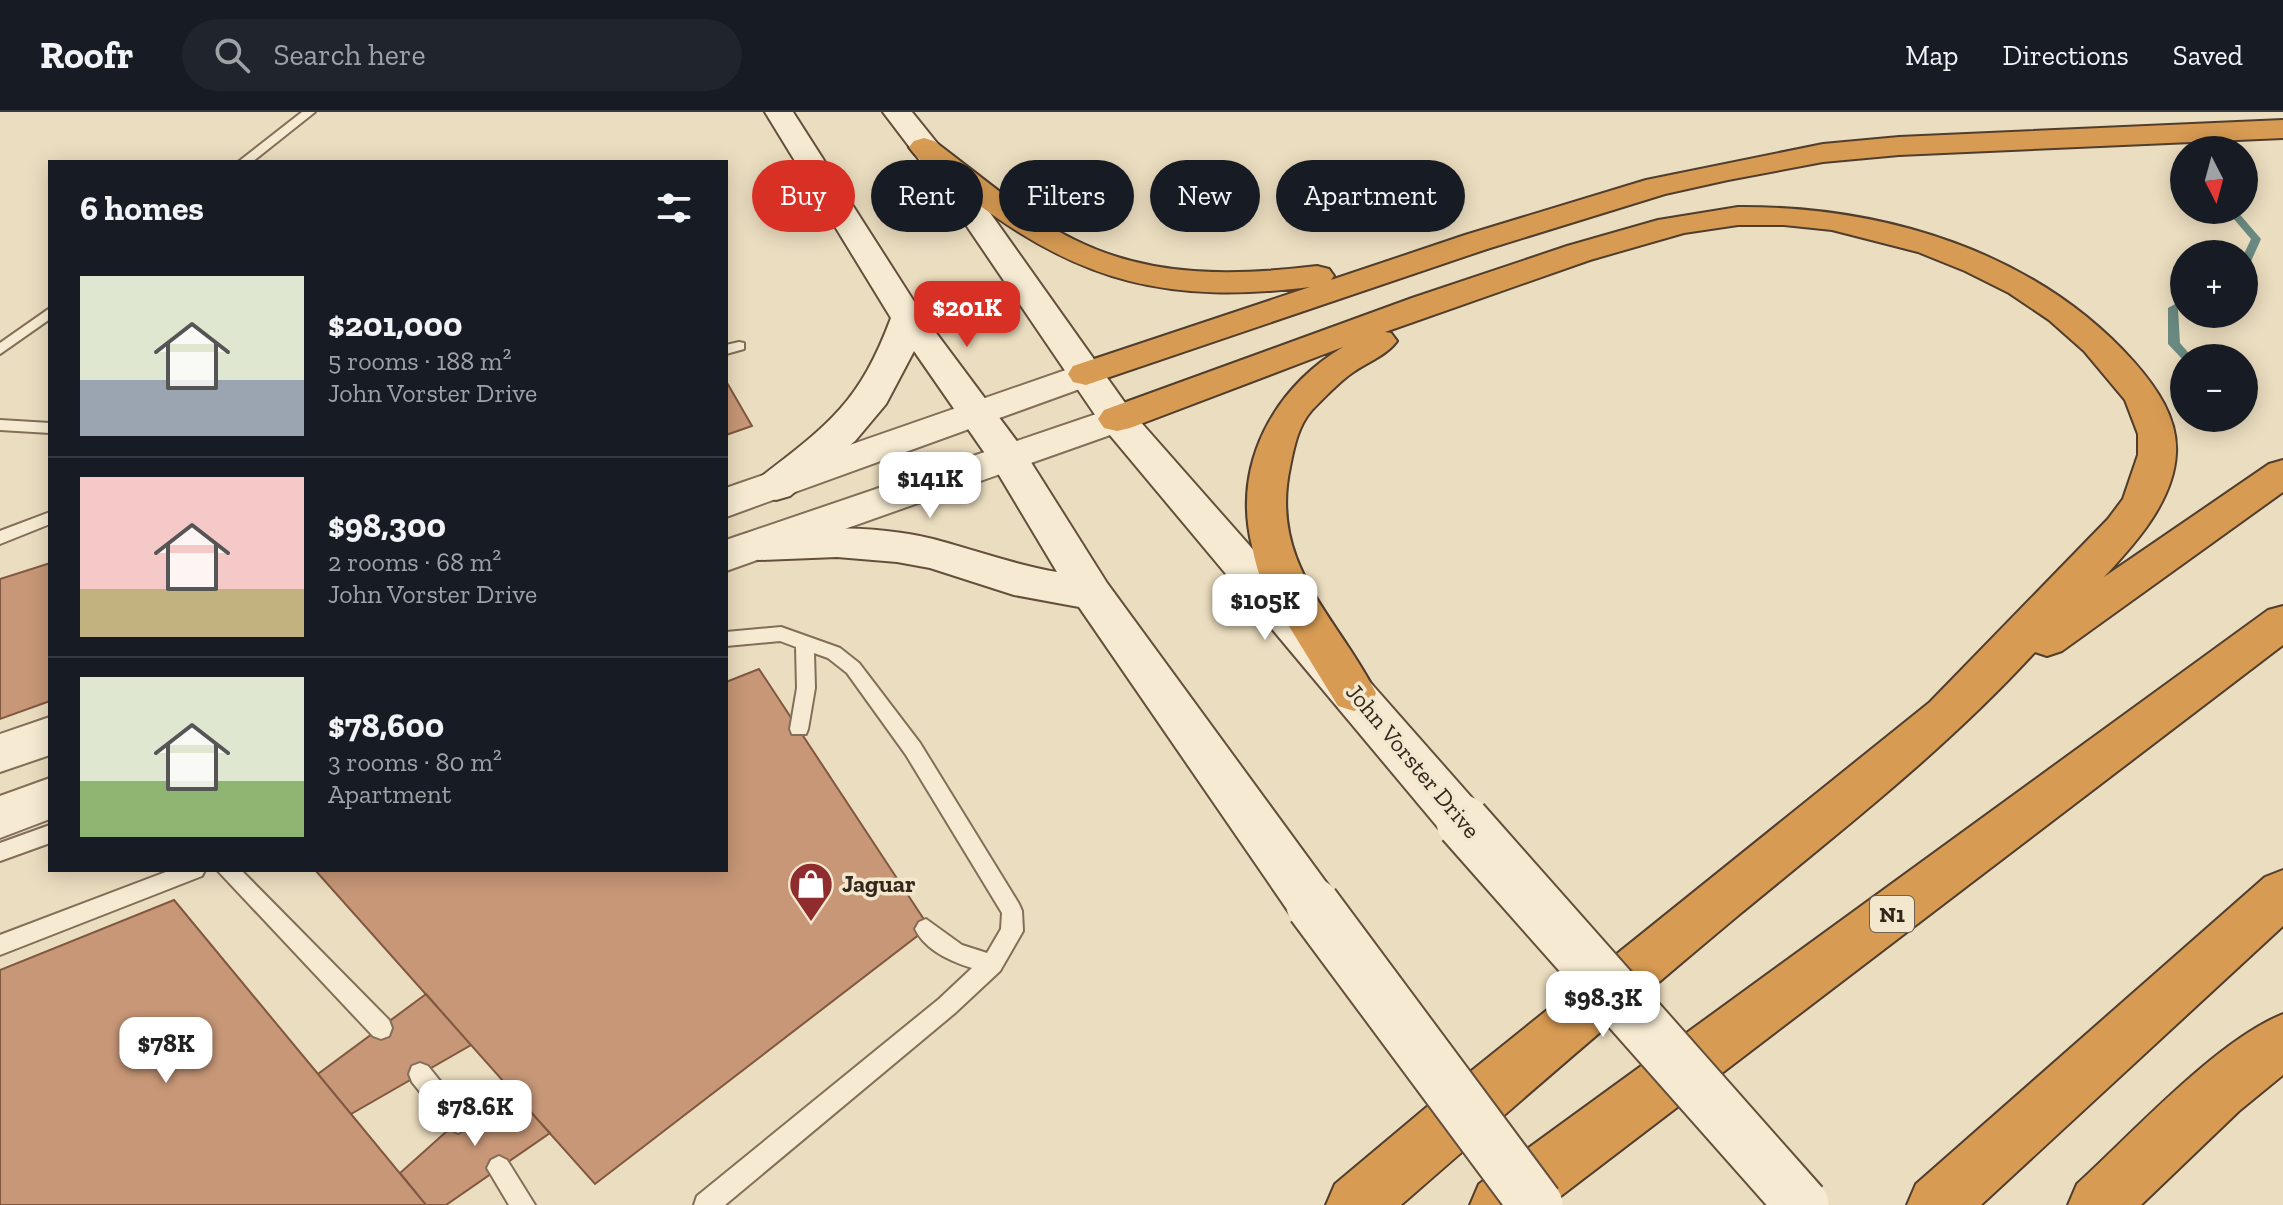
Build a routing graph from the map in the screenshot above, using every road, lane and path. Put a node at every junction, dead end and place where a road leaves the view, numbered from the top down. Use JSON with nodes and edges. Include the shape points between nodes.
{"nodes":[{"id":1,"x":309,"y":112,"type":"edge"},
{"id":2,"x":779,"y":112,"type":"edge"},
{"id":3,"x":897,"y":112,"type":"edge"},
{"id":4,"x":2283,"y":129,"type":"edge"},
{"id":5,"x":924,"y":147,"type":"junction"},
{"id":6,"x":247,"y":160,"type":"edge"},
{"id":7,"x":1476,"y":242,"type":"junction"},
{"id":8,"x":1452,"y":295,"type":"junction"},
{"id":9,"x":48,"y":314,"type":"edge"},
{"id":10,"x":908,"y":318,"type":"junction"},
{"id":11,"x":0,"y":350,"type":"edge"},
{"id":12,"x":1086,"y":374,"type":"junction"},
{"id":13,"x":977,"y":414,"type":"junction"},
{"id":14,"x":1117,"y":419,"type":"junction"},
{"id":15,"x":0,"y":425,"type":"edge"},
{"id":16,"x":48,"y":428,"type":"edge"},
{"id":17,"x":1008,"y":457,"type":"junction"},
{"id":18,"x":2283,"y":473,"type":"edge"},
{"id":19,"x":776,"y":486,"type":"junction"},
{"id":20,"x":728,"y":502,"type":"edge"},
{"id":21,"x":48,"y":519,"type":"edge"},
{"id":22,"x":0,"y":538,"type":"edge"},
{"id":23,"x":742,"y":550,"type":"edge"},
{"id":24,"x":1092,"y":594,"type":"junction"},
{"id":25,"x":2283,"y":622,"type":"edge"},
{"id":26,"x":728,"y":639,"type":"edge"},
{"id":27,"x":805,"y":641,"type":"junction"},
{"id":28,"x":1354,"y":693,"type":"junction"},
{"id":29,"x":1969,"y":693,"type":"junction"},
{"id":30,"x":799,"y":729,"type":"dead end"},
{"id":31,"x":48,"y":737,"type":"edge"},
{"id":32,"x":0,"y":753,"type":"edge"},
{"id":33,"x":48,"y":799,"type":"edge"},
{"id":34,"x":0,"y":817,"type":"edge"},
{"id":35,"x":48,"y":835,"type":"edge"},
{"id":36,"x":0,"y":852,"type":"edge"},
{"id":37,"x":190,"y":872,"type":"edge"},
{"id":38,"x":229,"y":872,"type":"edge"},
{"id":39,"x":2283,"y":893,"type":"edge"},
{"id":40,"x":926,"y":929,"type":"dead end"},
{"id":41,"x":0,"y":945,"type":"edge"},
{"id":42,"x":992,"y":964,"type":"junction"},
{"id":43,"x":381,"y":1028,"type":"dead end"},
{"id":44,"x":2283,"y":1041,"type":"edge"},
{"id":45,"x":420,"y":1074,"type":"dead end"},
{"id":46,"x":458,"y":1121,"type":"dead end"},
{"id":47,"x":499,"y":1168,"type":"dead end"},
{"id":48,"x":523,"y":1205,"type":"edge"},
{"id":49,"x":706,"y":1205,"type":"edge"},
{"id":50,"x":1356,"y":1205,"type":"edge"},
{"id":51,"x":1500,"y":1205,"type":"edge"},
{"id":52,"x":1536,"y":1205,"type":"edge"},
{"id":53,"x":1802,"y":1205,"type":"edge"},
{"id":54,"x":1937,"y":1205,"type":"edge"},
{"id":55,"x":2098,"y":1205,"type":"edge"}],
"edges":[{"from":1,"to":6,"type":"lane"},
{"from":2,"to":10,"type":"main road"},
{"from":3,"to":5,"type":"main road","name":"John Vorster Drive"},
{"from":4,"to":7,"type":"highway","via":[[1823,153],[1657,187]]},
{"from":5,"to":7,"type":"highway","via":[[1031,228],[1077,254],[1152,277],[1232,284],[1292,280]]},
{"from":5,"to":12,"type":"main road","name":"John Vorster Drive"},
{"from":7,"to":12,"type":"highway"},
{"from":8,"to":14,"type":"highway"},
{"from":8,"to":28,"type":"highway","via":[[1339,365],[1296,405],[1278,436],[1266,487],[1266,523],[1280,576]]},
{"from":8,"to":29,"type":"highway","via":[[1660,229],[1763,215],[1857,226],[1948,252],[2061,312],[2148,401],[2159,457],[2139,505],[2086,570]]},
{"from":9,"to":11,"type":"lane"},
{"from":10,"to":13,"type":"main road"},
{"from":10,"to":19,"type":"main road","via":[[872,401]]},
{"from":12,"to":13,"type":"main road"},
{"from":12,"to":14,"type":"main road","name":"John Vorster Drive"},
{"from":13,"to":17,"type":"main road"},
{"from":13,"to":19,"type":"main road"},
{"from":14,"to":17,"type":"main road"},
{"from":14,"to":28,"type":"main road","name":"John Vorster Drive"},
{"from":15,"to":16,"type":"lane"},
{"from":17,"to":23,"type":"main road"},
{"from":17,"to":24,"type":"main road"},
{"from":18,"to":29,"type":"highway"},
{"from":19,"to":20,"type":"main road"},
{"from":21,"to":22,"type":"lane"},
{"from":23,"to":24,"type":"main road","via":[[837,542],[897,547],[1014,580]]},
{"from":24,"to":52,"type":"main road","bridge":true,"via":[[1313,905]]},
{"from":25,"to":51,"type":"highway","number":"N1"},
{"from":26,"to":27,"type":"lane","via":[[781,634]]},
{"from":27,"to":30,"type":"lane","via":[[806,688]]},
{"from":27,"to":42,"type":"lane","via":[[834,653],[863,681],[913,749],[1012,911],[1012,931]]},
{"from":28,"to":53,"type":"main road","name":"John Vorster Drive","bridge":true},
{"from":29,"to":50,"type":"highway"},
{"from":31,"to":32,"type":"main road"},
{"from":33,"to":34,"type":"main road"},
{"from":35,"to":36,"type":"lane"},
{"from":37,"to":41,"type":"lane"},
{"from":38,"to":43,"type":"lane"},
{"from":39,"to":54,"type":"highway"},
{"from":40,"to":42,"type":"lane","via":[[956,953]]},
{"from":42,"to":49,"type":"lane"},
{"from":44,"to":55,"type":"highway","via":[[2219,1091]]},
{"from":45,"to":46,"type":"lane"},
{"from":47,"to":48,"type":"lane"}]}
